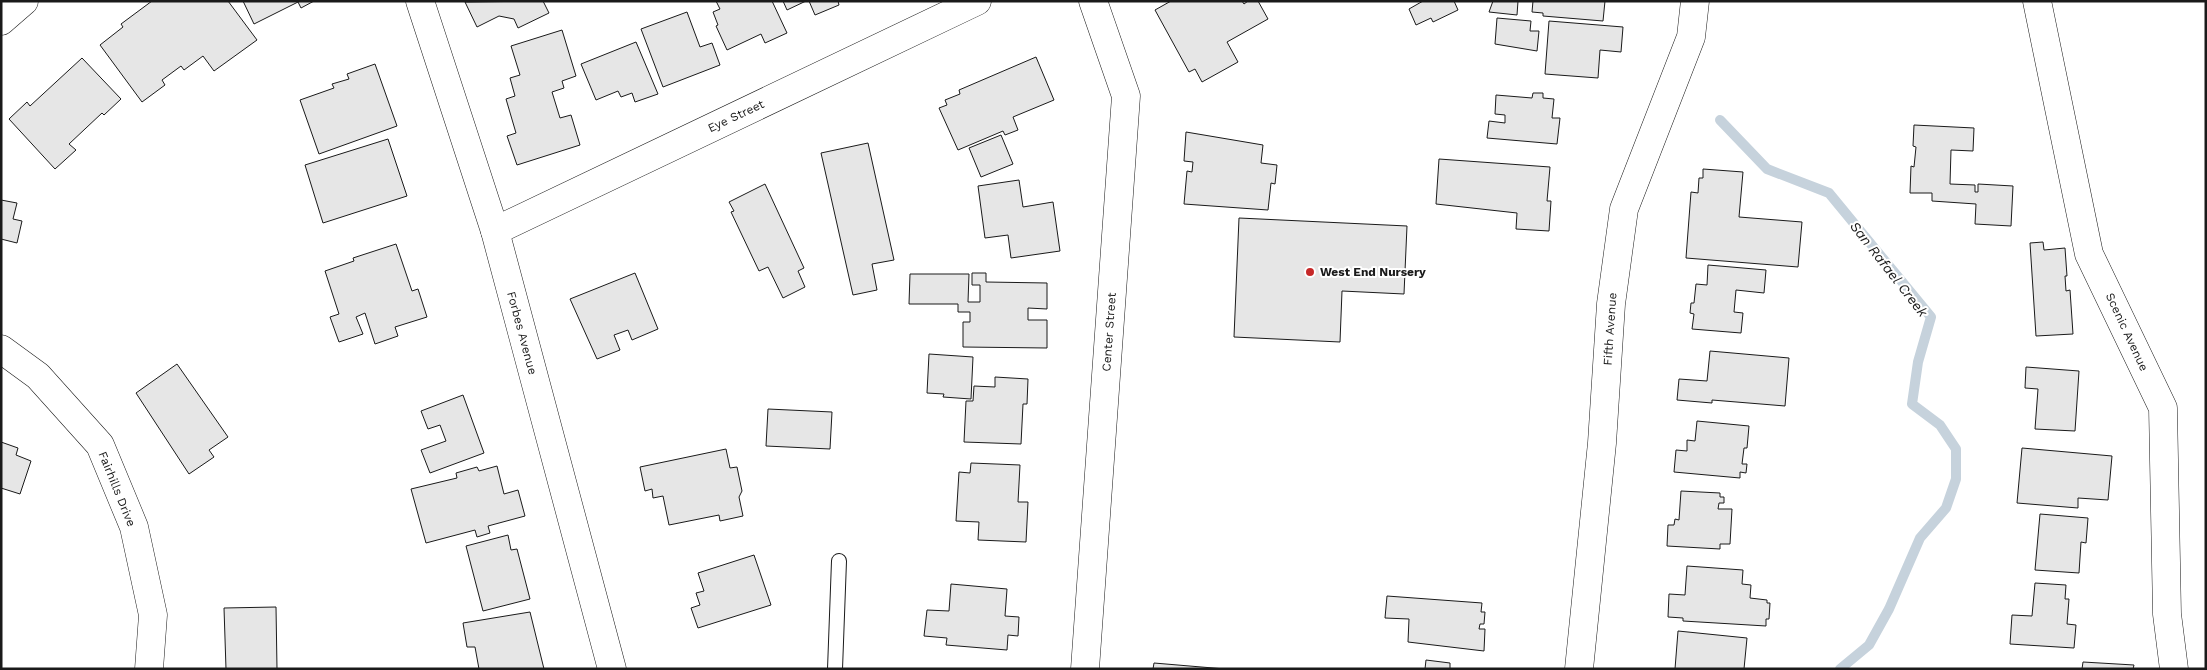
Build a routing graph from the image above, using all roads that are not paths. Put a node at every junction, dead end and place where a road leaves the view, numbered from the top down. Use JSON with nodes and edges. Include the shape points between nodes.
{"nodes":[{"id":1,"x":24,"y":1,"type":"edge"},
{"id":2,"x":420,"y":1,"type":"edge"},
{"id":3,"x":977,"y":1,"type":"edge"},
{"id":4,"x":1093,"y":1,"type":"edge"},
{"id":5,"x":1695,"y":1,"type":"edge"},
{"id":6,"x":2037,"y":1,"type":"edge"},
{"id":7,"x":1,"y":21,"type":"edge"},
{"id":8,"x":494,"y":231,"type":"junction"},
{"id":9,"x":1,"y":349,"type":"edge"},
{"id":10,"x":839,"y":561,"type":"dead end"},
{"id":11,"x":149,"y":669,"type":"edge"},
{"id":12,"x":612,"y":669,"type":"edge"},
{"id":13,"x":835,"y":669,"type":"edge"},
{"id":14,"x":1085,"y":669,"type":"edge"},
{"id":15,"x":1580,"y":669,"type":"edge"},
{"id":16,"x":2174,"y":669,"type":"edge"}],
"edges":[{"from":1,"to":7,"type":"street"},
{"from":2,"to":8,"type":"street","name":"Forbes Avenue"},
{"from":3,"to":8,"type":"street","name":"Eye Street"},
{"from":4,"to":14,"type":"street","name":"Center Street","via":[[1126,96]]},
{"from":5,"to":15,"type":"street","name":"Fifth Avenue","via":[[1691,37],[1624,208],[1611,304],[1602,443]]},
{"from":6,"to":16,"type":"street","name":"Scenic Avenue","via":[[2089,254],[2163,408],[2167,614]]},
{"from":8,"to":12,"type":"street","name":"Forbes Avenue"},
{"from":9,"to":11,"type":"street","name":"Fairhills Drive","via":[[38,376],[100,445],[134,527],[153,615]]},
{"from":10,"to":13,"type":"lane"}]}
